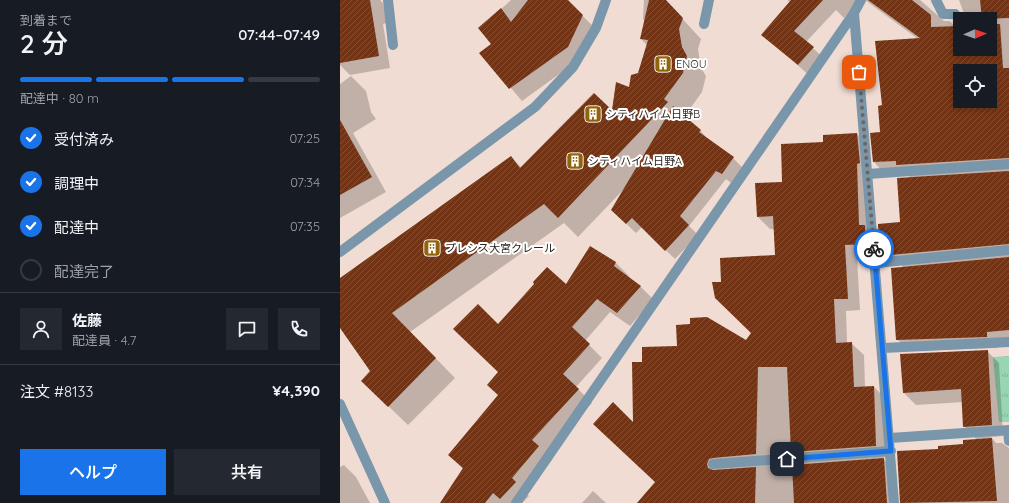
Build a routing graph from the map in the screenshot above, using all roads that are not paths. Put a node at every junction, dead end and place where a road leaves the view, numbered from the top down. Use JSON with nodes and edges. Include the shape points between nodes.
{"nodes":[{"id":1,"x":388,"y":0,"type":"edge"},
{"id":2,"x":606,"y":0,"type":"edge"},
{"id":3,"x":709,"y":0,"type":"edge"},
{"id":4,"x":861,"y":0,"type":"edge"},
{"id":5,"x":936,"y":0,"type":"edge"},
{"id":6,"x":854,"y":13,"type":"junction"},
{"id":7,"x":953,"y":14,"type":"edge"},
{"id":8,"x":704,"y":24,"type":"dead end"},
{"id":9,"x":393,"y":45,"type":"dead end"},
{"id":10,"x":1009,"y":164,"type":"edge"},
{"id":11,"x":868,"y":174,"type":"junction"},
{"id":12,"x":1009,"y":250,"type":"edge"},
{"id":13,"x":340,"y":252,"type":"edge"},
{"id":14,"x":876,"y":263,"type":"junction"},
{"id":15,"x":1009,"y":342,"type":"edge"},
{"id":16,"x":882,"y":348,"type":"junction"},
{"id":17,"x":340,"y":404,"type":"edge"},
{"id":18,"x":1009,"y":430,"type":"edge"},
{"id":19,"x":890,"y":438,"type":"junction"},
{"id":20,"x":1009,"y":441,"type":"edge"},
{"id":21,"x":891,"y":451,"type":"junction"},
{"id":22,"x":713,"y":464,"type":"dead end"},
{"id":23,"x":385,"y":503,"type":"edge"},
{"id":24,"x":516,"y":503,"type":"edge"},
{"id":25,"x":894,"y":503,"type":"edge"}],
"edges":[{"from":1,"to":9,"type":"street"},
{"from":2,"to":13,"type":"street","via":[[596,28],[573,67],[535,108]]},
{"from":3,"to":8,"type":"street"},
{"from":4,"to":6,"type":"street"},
{"from":5,"to":7,"type":"street","via":[[943,14]]},
{"from":6,"to":11,"type":"street"},
{"from":6,"to":24,"type":"street"},
{"from":10,"to":11,"type":"street"},
{"from":11,"to":14,"type":"street"},
{"from":12,"to":14,"type":"street"},
{"from":14,"to":16,"type":"street"},
{"from":15,"to":16,"type":"street"},
{"from":16,"to":19,"type":"street"},
{"from":17,"to":23,"type":"street"},
{"from":18,"to":19,"type":"street"},
{"from":18,"to":20,"type":"street"},
{"from":19,"to":21,"type":"street"},
{"from":21,"to":22,"type":"street"},
{"from":21,"to":25,"type":"street"}]}
